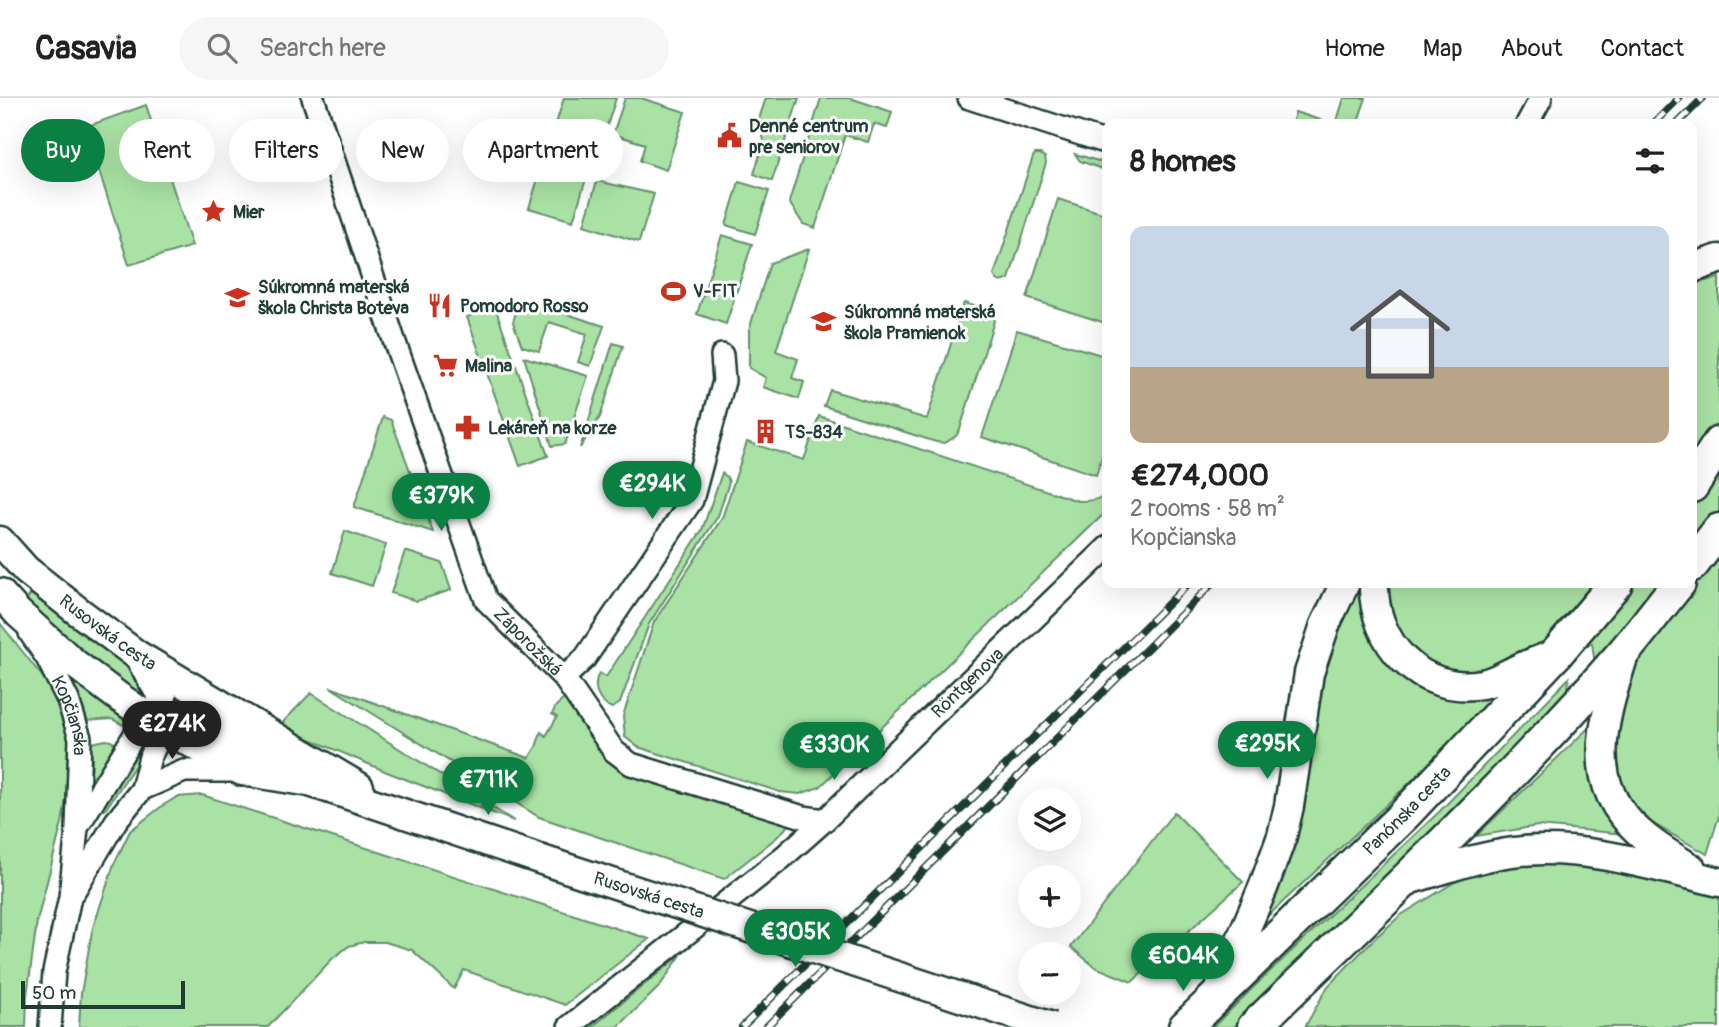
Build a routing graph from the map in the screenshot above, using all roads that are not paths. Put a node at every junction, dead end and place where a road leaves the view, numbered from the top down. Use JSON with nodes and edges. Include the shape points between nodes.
{"nodes":[{"id":1,"x":313,"y":98,"type":"edge"},
{"id":2,"x":969,"y":98,"type":"edge"},
{"id":3,"x":1541,"y":98,"type":"edge"},
{"id":4,"x":1530,"y":119,"type":"edge"},
{"id":5,"x":1102,"y":141,"type":"edge"},
{"id":6,"x":1719,"y":259,"type":"edge"},
{"id":7,"x":1697,"y":266,"type":"edge"},
{"id":8,"x":722,"y":355,"type":"dead end"},
{"id":9,"x":1719,"y":443,"type":"edge"},
{"id":10,"x":1697,"y":478,"type":"edge"},
{"id":11,"x":1719,"y":530,"type":"edge"},
{"id":12,"x":0,"y":541,"type":"edge"},
{"id":13,"x":1102,"y":553,"type":"edge"},
{"id":14,"x":1697,"y":559,"type":"edge"},
{"id":15,"x":1343,"y":588,"type":"edge"},
{"id":16,"x":1374,"y":588,"type":"edge"},
{"id":17,"x":1612,"y":588,"type":"edge"},
{"id":18,"x":1675,"y":588,"type":"edge"},
{"id":19,"x":9,"y":603,"type":"edge"},
{"id":20,"x":1625,"y":651,"type":"junction"},
{"id":21,"x":1558,"y":653,"type":"junction"},
{"id":22,"x":137,"y":655,"type":"junction"},
{"id":23,"x":564,"y":678,"type":"junction"},
{"id":24,"x":159,"y":725,"type":"junction"},
{"id":25,"x":242,"y":771,"type":"junction"},
{"id":26,"x":310,"y":782,"type":"junction"},
{"id":27,"x":142,"y":789,"type":"junction"},
{"id":28,"x":407,"y":815,"type":"junction"},
{"id":29,"x":825,"y":820,"type":"junction"},
{"id":30,"x":77,"y":828,"type":"junction"},
{"id":31,"x":1714,"y":880,"type":"edge"},
{"id":32,"x":1404,"y":881,"type":"junction"},
{"id":33,"x":70,"y":897,"type":"junction"},
{"id":34,"x":1217,"y":996,"type":"junction"},
{"id":35,"x":50,"y":1027,"type":"edge"},
{"id":36,"x":569,"y":1027,"type":"edge"},
{"id":37,"x":1052,"y":1027,"type":"edge"},
{"id":38,"x":1185,"y":1027,"type":"edge"},
{"id":39,"x":1254,"y":1027,"type":"edge"}],
"edges":[{"from":1,"to":23,"type":"street","name":"Záporožská","via":[[486,600]]},
{"from":2,"to":5,"type":"street"},
{"from":3,"to":4,"type":"street"},
{"from":6,"to":7,"type":"street"},
{"from":8,"to":23,"type":"street","name":"Záporožská","via":[[724,381],[692,500],[585,658]]},
{"from":9,"to":10,"type":"main road"},
{"from":11,"to":14,"type":"main road"},
{"from":12,"to":22,"type":"street","name":"Rusovská cesta","via":[[26,570]]},
{"from":13,"to":29,"type":"street","name":"Röntgenova"},
{"from":15,"to":34,"type":"street","via":[[1309,673],[1282,836]]},
{"from":16,"to":21,"type":"street","via":[[1376,612],[1387,639],[1411,666],[1443,682],[1485,684]]},
{"from":17,"to":21,"type":"main road","name":"Panónska cesta"},
{"from":18,"to":20,"type":"main road"},
{"from":19,"to":24,"type":"street","name":"Rusovská cesta","via":[[75,664]]},
{"from":19,"to":30,"type":"street","name":"Kopčianska","via":[[47,658],[68,699],[80,738]]},
{"from":20,"to":31,"type":"street","via":[[1603,737],[1602,762],[1609,793],[1639,832]]},
{"from":20,"to":32,"type":"main road"},
{"from":21,"to":34,"type":"main road","name":"Panónska cesta","via":[[1405,814]]},
{"from":22,"to":24,"type":"street","via":[[162,695]]},
{"from":22,"to":28,"type":"street","name":"Rusovská cesta"},
{"from":23,"to":29,"type":"street","via":[[614,751],[631,764]]},
{"from":24,"to":25,"type":"street","name":"Rusovská cesta"},
{"from":24,"to":26,"type":"street","via":[[200,720]]},
{"from":24,"to":27,"type":"street","name":"Kopčianska"},
{"from":24,"to":30,"type":"street","name":"Kopčianska","via":[[137,731]]},
{"from":25,"to":26,"type":"street","name":"Rusovská cesta"},
{"from":25,"to":27,"type":"street","name":"Kopčianska","via":[[184,771]]},
{"from":26,"to":28,"type":"street","name":"Rusovská cesta"},
{"from":27,"to":33,"type":"street","name":"Kopčianska","via":[[116,821]]},
{"from":28,"to":37,"type":"street","name":"Rusovská cesta","bridge":true},
{"from":29,"to":36,"type":"street","name":"Röntgenova"},
{"from":30,"to":33,"type":"street","name":"Kopčianska"},
{"from":31,"to":32,"type":"street","via":[[1611,856],[1540,850],[1483,858]]},
{"from":32,"to":39,"type":"main road"},
{"from":33,"to":35,"type":"street","name":"Kopčianska","via":[[54,972]]},
{"from":34,"to":38,"type":"main road","name":"Panónska cesta"}]}
